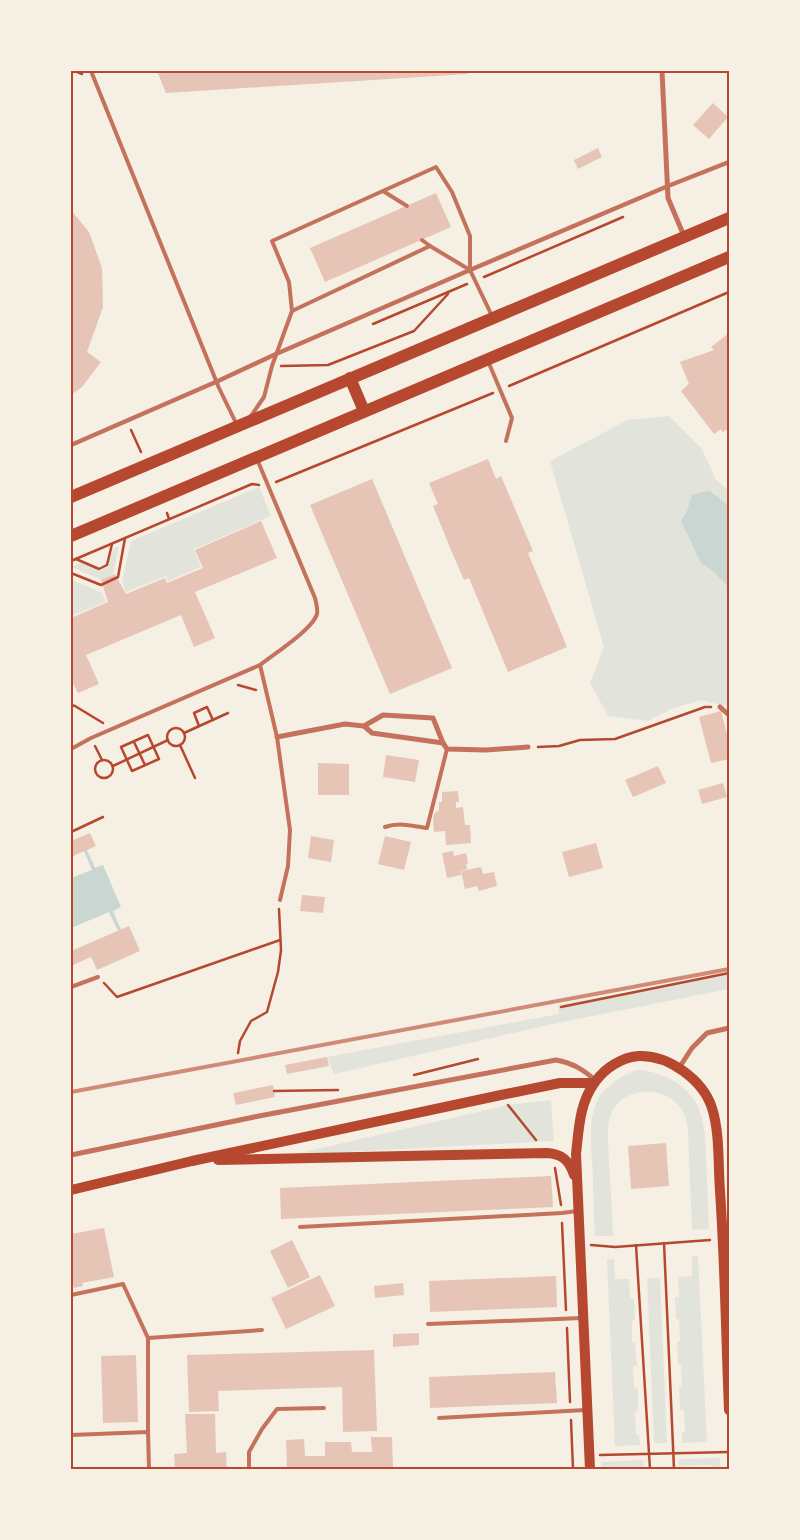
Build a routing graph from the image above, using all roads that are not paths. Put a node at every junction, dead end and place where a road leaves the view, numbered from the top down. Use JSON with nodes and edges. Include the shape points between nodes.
{"nodes":[{"id":1,"x":92,"y":71,"type":"edge"},
{"id":2,"x":662,"y":71,"type":"edge"},
{"id":3,"x":729,"y":162,"type":"edge"},
{"id":4,"x":668,"y":186,"type":"junction"},
{"id":5,"x":383,"y":191,"type":"junction"},
{"id":6,"x":407,"y":206,"type":"dead end"},
{"id":7,"x":729,"y":218,"type":"edge"},
{"id":8,"x":685,"y":236,"type":"junction"},
{"id":9,"x":422,"y":240,"type":"dead end"},
{"id":10,"x":430,"y":246,"type":"junction"},
{"id":11,"x":729,"y":257,"type":"edge"},
{"id":12,"x":470,"y":270,"type":"junction"},
{"id":13,"x":292,"y":311,"type":"junction"},
{"id":14,"x":493,"y":318,"type":"junction"},
{"id":15,"x":276,"y":354,"type":"junction"},
{"id":16,"x":487,"y":360,"type":"junction"},
{"id":17,"x":350,"y":378,"type":"junction"},
{"id":18,"x":218,"y":382,"type":"junction"},
{"id":19,"x":364,"y":411,"type":"junction"},
{"id":20,"x":243,"y":423,"type":"junction"},
{"id":21,"x":506,"y":441,"type":"dead end"},
{"id":22,"x":71,"y":445,"type":"edge"},
{"id":23,"x":256,"y":457,"type":"junction"},
{"id":24,"x":71,"y":497,"type":"edge"},
{"id":25,"x":71,"y":536,"type":"edge"},
{"id":26,"x":260,"y":665,"type":"junction"},
{"id":27,"x":720,"y":707,"type":"road end"},
{"id":28,"x":729,"y":715,"type":"edge"},
{"id":29,"x":364,"y":726,"type":"junction"},
{"id":30,"x":277,"y":737,"type":"junction"},
{"id":31,"x":443,"y":743,"type":"junction"},
{"id":32,"x":528,"y":748,"type":"road end"},
{"id":33,"x":71,"y":749,"type":"edge"},
{"id":34,"x":447,"y":749,"type":"junction"},
{"id":35,"x":385,"y":827,"type":"dead end"},
{"id":36,"x":280,"y":900,"type":"road end"},
{"id":37,"x":98,"y":977,"type":"road end"},
{"id":38,"x":71,"y":987,"type":"edge"},
{"id":39,"x":729,"y":1028,"type":"edge"},
{"id":40,"x":679,"y":1068,"type":"junction"},
{"id":41,"x":595,"y":1082,"type":"junction"},
{"id":42,"x":71,"y":1155,"type":"edge"},
{"id":43,"x":192,"y":1161,"type":"junction"},
{"id":44,"x":577,"y":1183,"type":"junction"},
{"id":45,"x":71,"y":1190,"type":"edge"},
{"id":46,"x":579,"y":1210,"type":"junction"},
{"id":47,"x":725,"y":1215,"type":"edge"},
{"id":48,"x":300,"y":1228,"type":"dead end"},
{"id":49,"x":71,"y":1295,"type":"edge"},
{"id":50,"x":584,"y":1317,"type":"junction"},
{"id":51,"x":428,"y":1324,"type":"dead end"},
{"id":52,"x":262,"y":1330,"type":"dead end"},
{"id":53,"x":148,"y":1338,"type":"junction"},
{"id":54,"x":324,"y":1408,"type":"dead end"},
{"id":55,"x":588,"y":1410,"type":"junction"},
{"id":56,"x":729,"y":1410,"type":"edge"},
{"id":57,"x":439,"y":1418,"type":"dead end"},
{"id":58,"x":148,"y":1432,"type":"junction"},
{"id":59,"x":71,"y":1435,"type":"edge"},
{"id":60,"x":149,"y":1469,"type":"edge"},
{"id":61,"x":249,"y":1469,"type":"edge"},
{"id":62,"x":590,"y":1469,"type":"edge"}],
"edges":[{"from":1,"to":18,"type":"lane"},
{"from":2,"to":4,"type":"street"},
{"from":3,"to":4,"type":"street"},
{"from":4,"to":8,"type":"street","via":[[668,198]]},
{"from":4,"to":12,"type":"street"},
{"from":5,"to":6,"type":"lane"},
{"from":5,"to":12,"type":"lane","via":[[436,167],[452,192],[470,236]]},
{"from":5,"to":13,"type":"lane","via":[[272,241],[289,282]]},
{"from":7,"to":8,"type":"main road"},
{"from":8,"to":14,"type":"main road"},
{"from":9,"to":10,"type":"lane"},
{"from":10,"to":12,"type":"lane"},
{"from":10,"to":13,"type":"lane"},
{"from":11,"to":16,"type":"main road"},
{"from":12,"to":14,"type":"lane"},
{"from":12,"to":15,"type":"street"},
{"from":13,"to":15,"type":"lane"},
{"from":14,"to":17,"type":"main road"},
{"from":15,"to":18,"type":"street"},
{"from":15,"to":20,"type":"lane","via":[[264,397]]},
{"from":16,"to":19,"type":"main road"},
{"from":16,"to":21,"type":"lane","via":[[512,418]]},
{"from":17,"to":19,"type":"main road"},
{"from":17,"to":20,"type":"main road"},
{"from":18,"to":20,"type":"lane"},
{"from":18,"to":22,"type":"street"},
{"from":19,"to":23,"type":"main road"},
{"from":20,"to":24,"type":"main road"},
{"from":23,"to":25,"type":"main road"},
{"from":23,"to":26,"type":"lane","via":[[317,606],[308,628]]},
{"from":26,"to":30,"type":"lane"},
{"from":26,"to":33,"type":"lane"},
{"from":27,"to":28,"type":"street"},
{"from":29,"to":30,"type":"street","via":[[345,724]]},
{"from":29,"to":31,"type":"street","via":[[372,733]]},
{"from":29,"to":31,"type":"street","via":[[383,715],[433,718]]},
{"from":30,"to":36,"type":"lane","via":[[290,830],[288,866]]},
{"from":31,"to":34,"type":"street"},
{"from":32,"to":34,"type":"street"},
{"from":34,"to":35,"type":"lane","via":[[427,828],[410,825]]},
{"from":37,"to":38,"type":"lane"},
{"from":39,"to":40,"type":"street","via":[[707,1033]]},
{"from":40,"to":41,"type":"main road","via":[[639,1056],[617,1063]]},
{"from":40,"to":47,"type":"main road","via":[[693,1078],[712,1106]]},
{"from":41,"to":42,"type":"street","via":[[579,1067],[556,1060]]},
{"from":41,"to":43,"type":"main road","via":[[560,1083]]},
{"from":41,"to":44,"type":"main road","via":[[582,1108],[576,1154]]},
{"from":43,"to":44,"type":"main road","via":[[547,1152],[565,1158]]},
{"from":43,"to":45,"type":"main road"},
{"from":44,"to":46,"type":"main road"},
{"from":46,"to":48,"type":"lane"},
{"from":46,"to":50,"type":"main road"},
{"from":47,"to":56,"type":"main road"},
{"from":49,"to":53,"type":"lane","via":[[123,1284]]},
{"from":50,"to":51,"type":"lane"},
{"from":50,"to":55,"type":"main road"},
{"from":52,"to":53,"type":"lane"},
{"from":53,"to":58,"type":"lane"},
{"from":54,"to":61,"type":"lane","via":[[277,1410],[249,1452]]},
{"from":55,"to":57,"type":"lane"},
{"from":55,"to":62,"type":"main road"},
{"from":58,"to":59,"type":"lane"},
{"from":58,"to":60,"type":"lane"}]}
